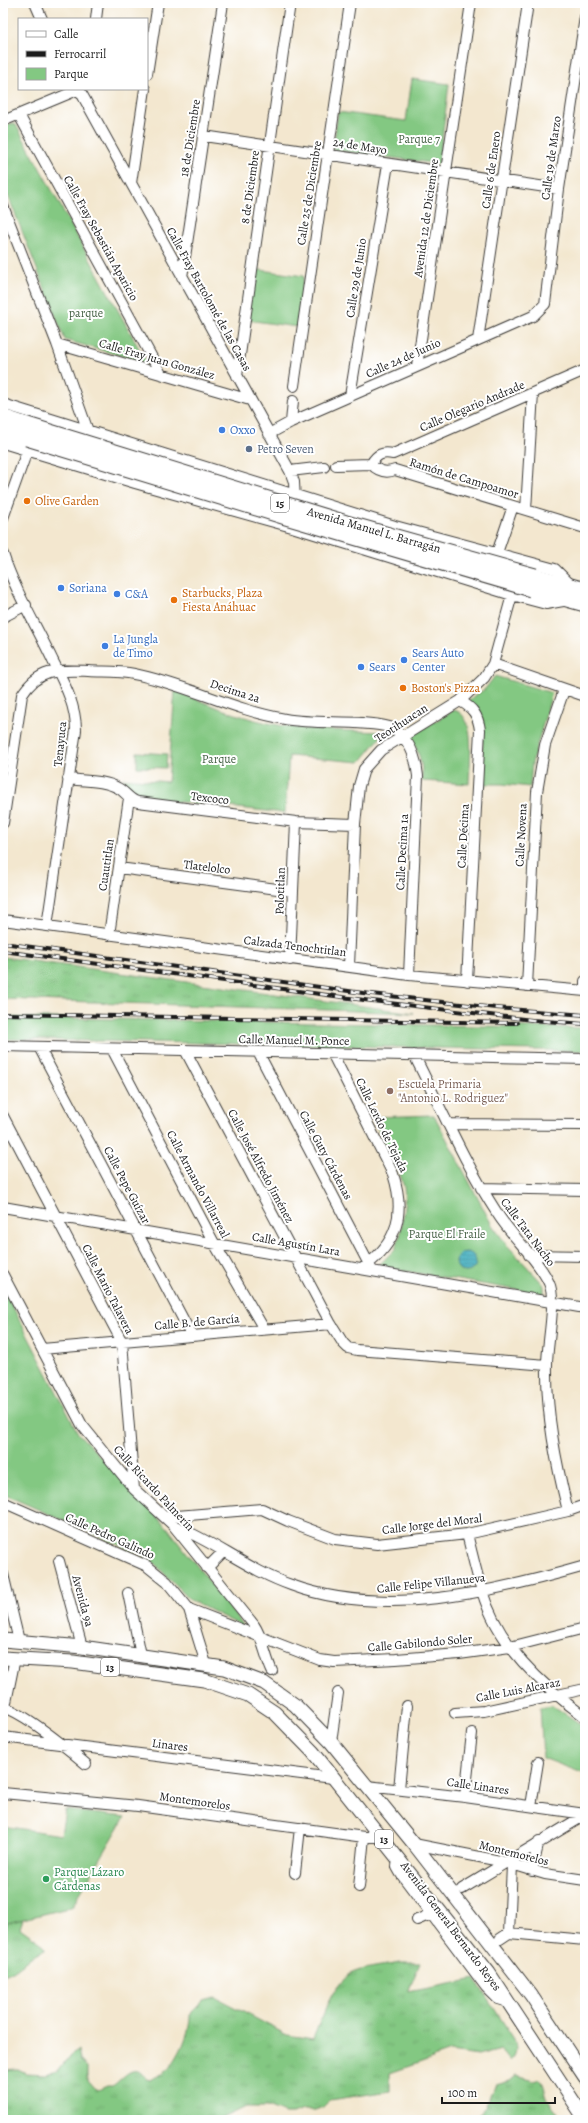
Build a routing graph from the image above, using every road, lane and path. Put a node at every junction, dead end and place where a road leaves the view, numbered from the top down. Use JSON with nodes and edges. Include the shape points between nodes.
{"nodes":[{"id":1,"x":35,"y":3,"type":"edge"},
{"id":2,"x":98,"y":3,"type":"edge"},
{"id":3,"x":158,"y":3,"type":"edge"},
{"id":4,"x":223,"y":3,"type":"edge"},
{"id":5,"x":290,"y":3,"type":"edge"},
{"id":6,"x":350,"y":3,"type":"edge"},
{"id":7,"x":471,"y":3,"type":"edge"},
{"id":8,"x":528,"y":3,"type":"edge"},
{"id":9,"x":585,"y":17,"type":"edge"},
{"id":10,"x":42,"y":18,"type":"edge"},
{"id":11,"x":96,"y":18,"type":"edge"},
{"id":12,"x":148,"y":68,"type":"edge"},
{"id":13,"x":77,"y":90,"type":"edge"},
{"id":14,"x":80,"y":90,"type":"edge"},
{"id":15,"x":145,"y":90,"type":"edge"},
{"id":16,"x":19,"y":115,"type":"junction"},
{"id":17,"x":3,"y":121,"type":"edge"},
{"id":18,"x":204,"y":136,"type":"junction"},
{"id":19,"x":269,"y":146,"type":"junction"},
{"id":20,"x":328,"y":154,"type":"junction"},
{"id":21,"x":388,"y":164,"type":"junction"},
{"id":22,"x":446,"y":171,"type":"junction"},
{"id":23,"x":502,"y":180,"type":"junction"},
{"id":24,"x":131,"y":183,"type":"junction"},
{"id":25,"x":559,"y":189,"type":"junction"},
{"id":26,"x":3,"y":206,"type":"edge"},
{"id":27,"x":182,"y":277,"type":"junction"},
{"id":28,"x":545,"y":304,"type":"joint"},
{"id":29,"x":478,"y":340,"type":"junction"},
{"id":30,"x":57,"y":344,"type":"junction"},
{"id":31,"x":417,"y":366,"type":"junction"},
{"id":32,"x":585,"y":370,"type":"edge"},
{"id":33,"x":161,"y":374,"type":"junction"},
{"id":34,"x":237,"y":376,"type":"junction"},
{"id":35,"x":294,"y":386,"type":"dead end"},
{"id":36,"x":534,"y":393,"type":"junction"},
{"id":37,"x":350,"y":396,"type":"junction"},
{"id":38,"x":250,"y":400,"type":"junction"},
{"id":39,"x":293,"y":401,"type":"dead end"},
{"id":40,"x":3,"y":404,"type":"edge"},
{"id":41,"x":3,"y":417,"type":"edge"},
{"id":42,"x":291,"y":422,"type":"junction"},
{"id":43,"x":3,"y":431,"type":"edge"},
{"id":44,"x":88,"y":431,"type":"junction"},
{"id":45,"x":269,"y":434,"type":"junction"},
{"id":46,"x":27,"y":438,"type":"junction"},
{"id":47,"x":3,"y":443,"type":"edge"},
{"id":48,"x":393,"y":454,"type":"junction"},
{"id":49,"x":198,"y":464,"type":"junction"},
{"id":50,"x":371,"y":464,"type":"junction"},
{"id":51,"x":336,"y":465,"type":"dead end"},
{"id":52,"x":324,"y":467,"type":"dead end"},
{"id":53,"x":290,"y":470,"type":"junction"},
{"id":54,"x":395,"y":470,"type":"junction"},
{"id":55,"x":184,"y":496,"type":"junction"},
{"id":56,"x":296,"y":496,"type":"junction"},
{"id":57,"x":513,"y":506,"type":"junction"},
{"id":58,"x":526,"y":510,"type":"junction"},
{"id":59,"x":3,"y":518,"type":"edge"},
{"id":60,"x":395,"y":526,"type":"junction"},
{"id":61,"x":292,"y":527,"type":"junction"},
{"id":62,"x":585,"y":528,"type":"edge"},
{"id":63,"x":427,"y":534,"type":"junction"},
{"id":64,"x":497,"y":553,"type":"junction"},
{"id":65,"x":3,"y":554,"type":"edge"},
{"id":66,"x":388,"y":556,"type":"junction"},
{"id":67,"x":421,"y":568,"type":"junction"},
{"id":68,"x":8,"y":576,"type":"edge"},
{"id":69,"x":576,"y":592,"type":"edge"},
{"id":70,"x":512,"y":595,"type":"junction"},
{"id":71,"x":585,"y":604,"type":"edge"},
{"id":72,"x":26,"y":605,"type":"junction"},
{"id":73,"x":3,"y":617,"type":"edge"},
{"id":74,"x":493,"y":664,"type":"junction"},
{"id":75,"x":58,"y":670,"type":"junction"},
{"id":76,"x":564,"y":690,"type":"junction"},
{"id":77,"x":585,"y":696,"type":"edge"},
{"id":78,"x":460,"y":701,"type":"junction"},
{"id":79,"x":402,"y":735,"type":"junction"},
{"id":80,"x":68,"y":779,"type":"junction"},
{"id":81,"x":129,"y":798,"type":"junction"},
{"id":82,"x":296,"y":822,"type":"junction"},
{"id":83,"x":3,"y":823,"type":"edge"},
{"id":84,"x":355,"y":824,"type":"junction"},
{"id":85,"x":119,"y":868,"type":"junction"},
{"id":86,"x":292,"y":891,"type":"junction"},
{"id":87,"x":3,"y":920,"type":"edge"},
{"id":88,"x":47,"y":926,"type":"junction"},
{"id":89,"x":109,"y":935,"type":"junction"},
{"id":90,"x":290,"y":960,"type":"junction"},
{"id":91,"x":349,"y":966,"type":"junction"},
{"id":92,"x":409,"y":974,"type":"junction"},
{"id":93,"x":467,"y":981,"type":"junction"},
{"id":94,"x":585,"y":981,"type":"edge"},
{"id":95,"x":527,"y":986,"type":"junction"},
{"id":96,"x":585,"y":992,"type":"edge"},
{"id":97,"x":3,"y":1046,"type":"edge"},
{"id":98,"x":40,"y":1047,"type":"junction"},
{"id":99,"x":112,"y":1049,"type":"junction"},
{"id":100,"x":185,"y":1050,"type":"junction"},
{"id":101,"x":258,"y":1052,"type":"junction"},
{"id":102,"x":332,"y":1053,"type":"junction"},
{"id":103,"x":414,"y":1055,"type":"junction"},
{"id":104,"x":585,"y":1059,"type":"edge"},
{"id":105,"x":3,"y":1116,"type":"edge"},
{"id":106,"x":449,"y":1124,"type":"junction"},
{"id":107,"x":585,"y":1125,"type":"edge"},
{"id":108,"x":481,"y":1188,"type":"junction"},
{"id":109,"x":585,"y":1190,"type":"edge"},
{"id":110,"x":3,"y":1207,"type":"edge"},
{"id":111,"x":55,"y":1216,"type":"junction"},
{"id":112,"x":136,"y":1229,"type":"junction"},
{"id":113,"x":214,"y":1243,"type":"junction"},
{"id":114,"x":529,"y":1255,"type":"junction"},
{"id":115,"x":585,"y":1256,"type":"edge"},
{"id":116,"x":295,"y":1258,"type":"junction"},
{"id":117,"x":368,"y":1267,"type":"junction"},
{"id":118,"x":3,"y":1274,"type":"edge"},
{"id":119,"x":552,"y":1302,"type":"junction"},
{"id":120,"x":585,"y":1308,"type":"edge"},
{"id":121,"x":331,"y":1324,"type":"junction"},
{"id":122,"x":264,"y":1329,"type":"junction"},
{"id":123,"x":192,"y":1336,"type":"junction"},
{"id":124,"x":122,"y":1342,"type":"junction"},
{"id":125,"x":42,"y":1349,"type":"junction"},
{"id":126,"x":547,"y":1365,"type":"junction"},
{"id":127,"x":134,"y":1490,"type":"junction"},
{"id":128,"x":3,"y":1502,"type":"edge"},
{"id":129,"x":585,"y":1505,"type":"edge"},
{"id":130,"x":568,"y":1511,"type":"junction"},
{"id":131,"x":165,"y":1517,"type":"junction"},
{"id":132,"x":173,"y":1525,"type":"junction"},
{"id":133,"x":467,"y":1534,"type":"junction"},
{"id":134,"x":223,"y":1552,"type":"junction"},
{"id":135,"x":59,"y":1562,"type":"dead end"},
{"id":136,"x":585,"y":1566,"type":"edge"},
{"id":137,"x":208,"y":1568,"type":"junction"},
{"id":138,"x":3,"y":1574,"type":"edge"},
{"id":139,"x":482,"y":1592,"type":"junction"},
{"id":140,"x":128,"y":1594,"type":"dead end"},
{"id":141,"x":189,"y":1609,"type":"junction"},
{"id":142,"x":585,"y":1628,"type":"edge"},
{"id":143,"x":260,"y":1636,"type":"junction"},
{"id":144,"x":3,"y":1640,"type":"edge"},
{"id":145,"x":20,"y":1641,"type":"junction"},
{"id":146,"x":82,"y":1647,"type":"junction"},
{"id":147,"x":510,"y":1647,"type":"junction"},
{"id":148,"x":141,"y":1655,"type":"junction"},
{"id":149,"x":9,"y":1658,"type":"edge"},
{"id":150,"x":206,"y":1664,"type":"junction"},
{"id":151,"x":272,"y":1671,"type":"dead end"},
{"id":152,"x":585,"y":1689,"type":"edge"},
{"id":153,"x":338,"y":1693,"type":"dead end"},
{"id":154,"x":557,"y":1696,"type":"junction"},
{"id":155,"x":407,"y":1706,"type":"dead end"},
{"id":156,"x":4,"y":1707,"type":"edge"},
{"id":157,"x":455,"y":1712,"type":"dead end"},
{"id":158,"x":585,"y":1717,"type":"edge"},
{"id":159,"x":472,"y":1733,"type":"dead end"},
{"id":160,"x":3,"y":1737,"type":"edge"},
{"id":161,"x":331,"y":1742,"type":"junction"},
{"id":162,"x":62,"y":1744,"type":"junction"},
{"id":163,"x":538,"y":1762,"type":"dead end"},
{"id":164,"x":86,"y":1764,"type":"dead end"},
{"id":165,"x":333,"y":1778,"type":"junction"},
{"id":166,"x":368,"y":1786,"type":"junction"},
{"id":167,"x":399,"y":1789,"type":"junction"},
{"id":168,"x":3,"y":1793,"type":"edge"},
{"id":169,"x":465,"y":1797,"type":"junction"},
{"id":170,"x":531,"y":1806,"type":"junction"},
{"id":171,"x":585,"y":1815,"type":"edge"},
{"id":172,"x":300,"y":1828,"type":"junction"},
{"id":173,"x":364,"y":1837,"type":"junction"},
{"id":174,"x":382,"y":1837,"type":"junction"},
{"id":175,"x":539,"y":1841,"type":"junction"},
{"id":176,"x":414,"y":1844,"type":"junction"},
{"id":177,"x":398,"y":1856,"type":"junction"},
{"id":178,"x":508,"y":1863,"type":"junction"},
{"id":179,"x":532,"y":1871,"type":"junction"},
{"id":180,"x":295,"y":1873,"type":"dead end"},
{"id":181,"x":585,"y":1880,"type":"edge"},
{"id":182,"x":359,"y":1887,"type":"dead end"},
{"id":183,"x":462,"y":1889,"type":"dead end"},
{"id":184,"x":431,"y":1914,"type":"junction"},
{"id":185,"x":417,"y":1920,"type":"dead end"},
{"id":186,"x":510,"y":1933,"type":"junction"},
{"id":187,"x":500,"y":1939,"type":"dead end"},
{"id":188,"x":585,"y":1940,"type":"edge"},
{"id":189,"x":508,"y":2002,"type":"junction"},
{"id":190,"x":585,"y":2077,"type":"edge"},
{"id":191,"x":579,"y":2099,"type":"edge"},
{"id":192,"x":585,"y":2119,"type":"edge"}],
"edges":[{"from":1,"to":10,"type":"street"},
{"from":2,"to":11,"type":"street"},
{"from":3,"to":12,"type":"street"},
{"from":4,"to":18,"type":"street","name":"18 de Diciembre"},
{"from":5,"to":19,"type":"street","name":"8 de Diciembre"},
{"from":6,"to":20,"type":"street","name":"Calle 25 de Diciembre"},
{"from":7,"to":22,"type":"street","name":"Avenida 12 de Diciembre"},
{"from":8,"to":23,"type":"street","name":"Calle 6 de Enero"},
{"from":9,"to":25,"type":"street","name":"Calle 19 de Marzo"},
{"from":13,"to":16,"type":"street"},
{"from":14,"to":24,"type":"street","name":"Calle Fray Bartolomé de las Casas"},
{"from":15,"to":24,"type":"street"},
{"from":16,"to":17,"type":"street"},
{"from":16,"to":33,"type":"street","name":"Calle Fray Sebastián Aparicio"},
{"from":18,"to":19,"type":"street","name":"24 de Mayo"},
{"from":18,"to":27,"type":"street","name":"18 de Diciembre"},
{"from":19,"to":20,"type":"street","name":"24 de Mayo"},
{"from":19,"to":34,"type":"street","name":"8 de Diciembre"},
{"from":20,"to":21,"type":"street","name":"24 de Mayo"},
{"from":20,"to":35,"type":"street","name":"Calle 25 de Diciembre"},
{"from":21,"to":22,"type":"street","name":"24 de Mayo"},
{"from":21,"to":37,"type":"street","name":"Calle 29 de Junio"},
{"from":22,"to":23,"type":"street","name":"24 de Mayo"},
{"from":22,"to":31,"type":"street","name":"Avenida 12 de Diciembre"},
{"from":23,"to":25,"type":"street","name":"24 de Mayo"},
{"from":23,"to":29,"type":"street","name":"Calle 6 de Enero"},
{"from":24,"to":27,"type":"street","name":"Calle Fray Bartolomé de las Casas"},
{"from":25,"to":28,"type":"street","name":"Calle 19 de Marzo"},
{"from":26,"to":30,"type":"street"},
{"from":27,"to":34,"type":"street","name":"Calle Fray Bartolomé de las Casas"},
{"from":28,"to":29,"type":"street","name":"Calle 24 de Junio","via":[[533,316]]},
{"from":29,"to":31,"type":"street","name":"Calle 24 de Junio"},
{"from":30,"to":33,"type":"street","name":"Calle Fray Juan González"},
{"from":30,"to":44,"type":"street"},
{"from":31,"to":37,"type":"street","name":"Calle 24 de Junio"},
{"from":32,"to":36,"type":"street","name":"Calle Olegario Andrade"},
{"from":33,"to":38,"type":"street","name":"Calle Fray Juan González"},
{"from":34,"to":38,"type":"street","name":"Calle Fray Bartolomé de las Casas"},
{"from":36,"to":48,"type":"street","name":"Calle Olegario Andrade"},
{"from":36,"to":58,"type":"street"},
{"from":37,"to":42,"type":"street","name":"Calle 24 de Junio"},
{"from":38,"to":45,"type":"street","name":"Calle Fray Bartolomé de las Casas"},
{"from":39,"to":42,"type":"street"},
{"from":40,"to":44,"type":"street"},
{"from":41,"to":46,"type":"highway","name":"Avenida Manuel L. Barragán","number":"15"},
{"from":42,"to":45,"type":"street","name":"Calle 24 de Junio"},
{"from":43,"to":46,"type":"highway","name":"Avenida Manuel L. Barragán","number":"15"},
{"from":44,"to":49,"type":"street"},
{"from":45,"to":53,"type":"street","name":"Calle Fray Bartolomé de las Casas"},
{"from":46,"to":47,"type":"street"},
{"from":46,"to":55,"type":"street"},
{"from":46,"to":59,"type":"street"},
{"from":46,"to":69,"type":"highway","name":"Avenida Manuel L. Barragán","number":"15","bridge":true,"via":[[270,513]]},
{"from":48,"to":50,"type":"street","name":"Calle Olegario Andrade","via":[[380,454]]},
{"from":48,"to":54,"type":"street"},
{"from":49,"to":55,"type":"street","via":[[202,475],[199,486]]},
{"from":49,"to":56,"type":"street"},
{"from":50,"to":51,"type":"street","name":"Ramón de Campoamor"},
{"from":50,"to":54,"type":"street","name":"Ramón de Campoamor","via":[[382,471]]},
{"from":52,"to":53,"type":"street"},
{"from":53,"to":56,"type":"street","name":"Calle Fray Bartolomé de las Casas"},
{"from":54,"to":57,"type":"street","name":"Ramón de Campoamor"},
{"from":55,"to":61,"type":"street"},
{"from":56,"to":60,"type":"street"},
{"from":56,"to":61,"type":"street","name":"Calle Fray Bartolomé de las Casas"},
{"from":57,"to":58,"type":"street","name":"Ramón de Campoamor"},
{"from":57,"to":64,"type":"street"},
{"from":58,"to":62,"type":"street","name":"Ramón de Campoamor"},
{"from":60,"to":63,"type":"street"},
{"from":60,"to":66,"type":"street","via":[[402,533],[403,544],[398,553]]},
{"from":61,"to":66,"type":"street"},
{"from":63,"to":64,"type":"street"},
{"from":63,"to":67,"type":"street","via":[[416,547],[415,557]]},
{"from":64,"to":69,"type":"street","via":[[555,569]]},
{"from":65,"to":68,"type":"street","name":"Tenayuca"},
{"from":66,"to":67,"type":"street"},
{"from":67,"to":70,"type":"street"},
{"from":68,"to":72,"type":"street","name":"Tenayuca"},
{"from":69,"to":70,"type":"street","via":[[551,604]]},
{"from":69,"to":71,"type":"highway","name":"Avenida Manuel L. Barragán","number":"15"},
{"from":70,"to":74,"type":"street","name":"Teotihuacan"},
{"from":72,"to":73,"type":"street"},
{"from":72,"to":75,"type":"street","name":"Tenayuca"},
{"from":74,"to":76,"type":"street"},
{"from":74,"to":78,"type":"street","name":"Teotihuacan","via":[[484,678]]},
{"from":75,"to":79,"type":"street","name":"Decima 2a","via":[[134,674],[264,715],[386,726]]},
{"from":75,"to":80,"type":"street","name":"Tenayuca","via":[[75,709],[76,720]]},
{"from":75,"to":83,"type":"street","via":[[38,677],[29,684],[22,695]]},
{"from":76,"to":77,"type":"street"},
{"from":76,"to":95,"type":"street","name":"Calle Novena","via":[[545,744],[536,792]]},
{"from":78,"to":79,"type":"street","name":"Teotihuacan"},
{"from":78,"to":93,"type":"street","name":"Calle Décima","via":[[474,712],[479,720],[480,730]]},
{"from":79,"to":84,"type":"street","name":"Teotihuacan","via":[[381,750],[364,769],[359,786]]},
{"from":79,"to":92,"type":"street","name":"Calle Decima 1a","via":[[413,754],[418,776]]},
{"from":80,"to":81,"type":"street","name":"Texcoco","via":[[112,785],[122,790]]},
{"from":80,"to":88,"type":"street","name":"Tenayuca"},
{"from":81,"to":82,"type":"street","name":"Texcoco","via":[[138,802]]},
{"from":81,"to":85,"type":"street","name":"Cuautitlan"},
{"from":82,"to":84,"type":"street","name":"Texcoco"},
{"from":82,"to":86,"type":"street","name":"Polotitlan"},
{"from":84,"to":91,"type":"street","name":"Teotihuacan"},
{"from":85,"to":86,"type":"street","name":"Tlatelolco"},
{"from":85,"to":89,"type":"street","name":"Cuautitlan"},
{"from":86,"to":90,"type":"street","name":"Polotitlan"},
{"from":87,"to":88,"type":"street","name":"Calzada Tenochtitlan"},
{"from":88,"to":89,"type":"street","name":"Calzada Tenochtitlan"},
{"from":89,"to":90,"type":"street","name":"Calzada Tenochtitlan"},
{"from":90,"to":91,"type":"street","name":"Calzada Tenochtitlan"},
{"from":91,"to":92,"type":"street","name":"Calzada Tenochtitlan"},
{"from":92,"to":93,"type":"street","name":"Calzada Tenochtitlan"},
{"from":93,"to":95,"type":"street","name":"Calzada Tenochtitlan"},
{"from":94,"to":96,"type":"street"},
{"from":95,"to":96,"type":"street","name":"Calzada Tenochtitlan"},
{"from":97,"to":98,"type":"street","name":"Calle Manuel M. Ponce"},
{"from":98,"to":99,"type":"street","name":"Calle Manuel M. Ponce"},
{"from":98,"to":112,"type":"street","name":"Calle Pepe Guízar"},
{"from":99,"to":100,"type":"street","name":"Calle Manuel M. Ponce"},
{"from":99,"to":113,"type":"street","name":"Calle Armando Villarreal"},
{"from":100,"to":101,"type":"street","name":"Calle Manuel M. Ponce"},
{"from":100,"to":116,"type":"street","name":"Calle José Alfredo Jiménez"},
{"from":101,"to":102,"type":"street","name":"Calle Manuel M. Ponce"},
{"from":101,"to":117,"type":"street","name":"Calle Guty Cárdenas"},
{"from":102,"to":103,"type":"street","name":"Calle Manuel M. Ponce"},
{"from":102,"to":117,"type":"street","name":"Calle Lerdo de Tejada","via":[[393,1174],[398,1191],[398,1215],[393,1236]]},
{"from":103,"to":104,"type":"street","name":"Calle Manuel M. Ponce"},
{"from":103,"to":106,"type":"street","name":"Calle Tata Nacho"},
{"from":105,"to":111,"type":"street","name":"Calle Mario Talavera"},
{"from":106,"to":107,"type":"street"},
{"from":106,"to":108,"type":"street","name":"Calle Tata Nacho"},
{"from":108,"to":109,"type":"street"},
{"from":108,"to":114,"type":"street","name":"Calle Tata Nacho","via":[[505,1226]]},
{"from":110,"to":111,"type":"street","name":"Calle Agustín Lara"},
{"from":111,"to":112,"type":"street","name":"Calle Agustín Lara"},
{"from":111,"to":124,"type":"street","name":"Calle Mario Talavera"},
{"from":112,"to":113,"type":"street","name":"Calle Agustín Lara"},
{"from":112,"to":123,"type":"street","name":"Calle Pepe Guízar"},
{"from":113,"to":116,"type":"street","name":"Calle Agustín Lara"},
{"from":113,"to":122,"type":"street","name":"Calle Armando Villarreal"},
{"from":114,"to":115,"type":"street"},
{"from":114,"to":119,"type":"street","name":"Calle Tata Nacho","via":[[550,1283]]},
{"from":116,"to":117,"type":"street","name":"Calle Agustín Lara"},
{"from":116,"to":121,"type":"street","name":"Calle José Alfredo Jiménez"},
{"from":117,"to":119,"type":"street","name":"Calle Agustín Lara"},
{"from":118,"to":125,"type":"street","name":"Calle Ricardo Palmerín"},
{"from":119,"to":120,"type":"street","name":"Calle Agustín Lara"},
{"from":119,"to":126,"type":"street","name":"Calle Tata Nacho"},
{"from":121,"to":122,"type":"street","name":"Calle B. de García"},
{"from":121,"to":126,"type":"street","name":"Calle José Alfredo Jiménez","via":[[343,1344],[357,1350]]},
{"from":122,"to":123,"type":"street","name":"Calle B. de García"},
{"from":123,"to":124,"type":"street","name":"Calle B. de García"},
{"from":124,"to":125,"type":"street","name":"Calle B. de García"},
{"from":124,"to":127,"type":"street","name":"Calle Mario Talavera"},
{"from":125,"to":127,"type":"street","name":"Calle Ricardo Palmerín","via":[[78,1420]]},
{"from":126,"to":130,"type":"street","name":"Calle Tata Nacho","via":[[551,1430]]},
{"from":127,"to":131,"type":"street","name":"Calle Ricardo Palmerín"},
{"from":128,"to":141,"type":"street","name":"Calle Pedro Galindo","via":[[147,1566],[167,1582]]},
{"from":129,"to":130,"type":"street","name":"Calle Jorge del Moral"},
{"from":130,"to":133,"type":"street","name":"Calle Jorge del Moral"},
{"from":131,"to":132,"type":"street","name":"Calle Ricardo Palmerín"},
{"from":131,"to":133,"type":"street","name":"Calle Jorge del Moral","via":[[262,1509],[335,1539],[363,1543],[391,1543]]},
{"from":132,"to":134,"type":"street","name":"Calle Felipe Villanueva"},
{"from":132,"to":137,"type":"street","name":"Calle Ricardo Palmerín"},
{"from":133,"to":139,"type":"street"},
{"from":134,"to":137,"type":"street"},
{"from":134,"to":139,"type":"street","name":"Calle Felipe Villanueva","via":[[290,1585],[316,1594],[344,1599],[391,1601]]},
{"from":135,"to":146,"type":"street","name":"Avenida 9a"},
{"from":136,"to":139,"type":"street","name":"Calle Felipe Villanueva","via":[[534,1581]]},
{"from":137,"to":143,"type":"street","name":"Calle Ricardo Palmerín"},
{"from":138,"to":145,"type":"street"},
{"from":139,"to":147,"type":"street"},
{"from":140,"to":148,"type":"street"},
{"from":141,"to":143,"type":"street"},
{"from":141,"to":150,"type":"street"},
{"from":142,"to":147,"type":"street","name":"Calle Gabilondo Soler"},
{"from":143,"to":147,"type":"street","name":"Calle Gabilondo Soler","via":[[328,1662],[396,1659]]},
{"from":143,"to":151,"type":"street","name":"Calle Ricardo Palmerín"},
{"from":144,"to":145,"type":"main road","number":"13"},
{"from":145,"to":146,"type":"main road","number":"13"},
{"from":146,"to":148,"type":"main road","number":"13"},
{"from":147,"to":154,"type":"street","via":[[533,1674]]},
{"from":148,"to":150,"type":"main road","number":"13"},
{"from":149,"to":156,"type":"street"},
{"from":149,"to":165,"type":"main road","name":"Avenida General Bernardo Reyes","number":"13","via":[[73,1662],[204,1680],[248,1695],[275,1713],[313,1752]]},
{"from":150,"to":161,"type":"main road","name":"Avenida General Bernardo Reyes","number":"13","via":[[247,1675],[264,1683],[295,1705]]},
{"from":152,"to":154,"type":"street","name":"Calle Luis Alcaraz"},
{"from":153,"to":161,"type":"street"},
{"from":154,"to":157,"type":"street","name":"Calle Luis Alcaraz","via":[[484,1711]]},
{"from":154,"to":158,"type":"street"},
{"from":155,"to":167,"type":"street"},
{"from":156,"to":162,"type":"street"},
{"from":159,"to":169,"type":"street"},
{"from":160,"to":162,"type":"street","name":"Linares"},
{"from":161,"to":166,"type":"main road","name":"Avenida General Bernardo Reyes","number":"13"},
{"from":162,"to":164,"type":"street"},
{"from":162,"to":165,"type":"street","name":"Linares"},
{"from":163,"to":170,"type":"street"},
{"from":165,"to":174,"type":"main road","name":"Avenida General Bernardo Reyes","number":"13"},
{"from":166,"to":167,"type":"street","name":"Calle Linares"},
{"from":166,"to":176,"type":"main road","name":"Avenida General Bernardo Reyes","number":"13"},
{"from":167,"to":169,"type":"street","name":"Calle Linares"},
{"from":168,"to":172,"type":"street","name":"Montemorelos","via":[[138,1806]]},
{"from":169,"to":170,"type":"street","name":"Calle Linares"},
{"from":170,"to":171,"type":"street","name":"Calle Linares"},
{"from":171,"to":175,"type":"street"},
{"from":172,"to":173,"type":"street","name":"Montemorelos"},
{"from":172,"to":180,"type":"street"},
{"from":173,"to":174,"type":"street","name":"Montemorelos"},
{"from":173,"to":182,"type":"street"},
{"from":174,"to":177,"type":"main road","name":"Avenida General Bernardo Reyes","number":"13"},
{"from":175,"to":178,"type":"street"},
{"from":175,"to":179,"type":"street"},
{"from":176,"to":178,"type":"street","name":"Montemorelos"},
{"from":176,"to":190,"type":"main road","name":"Avenida General Bernardo Reyes","number":"13","via":[[540,2008]]},
{"from":177,"to":184,"type":"street","via":[[399,1871]]},
{"from":177,"to":189,"type":"main road","name":"Avenida General Bernardo Reyes","number":"13","via":[[489,1973]]},
{"from":178,"to":179,"type":"street","name":"Montemorelos"},
{"from":178,"to":183,"type":"street"},
{"from":178,"to":186,"type":"street"},
{"from":179,"to":181,"type":"street","name":"Montemorelos"},
{"from":184,"to":185,"type":"street"},
{"from":184,"to":189,"type":"street","via":[[486,1987],[498,1999]]},
{"from":186,"to":187,"type":"street"},
{"from":186,"to":188,"type":"street"},
{"from":189,"to":191,"type":"main road","name":"Avenida General Bernardo Reyes","number":"13"},
{"from":191,"to":192,"type":"main road","name":"Avenida General Bernardo Reyes","number":"13"}]}
